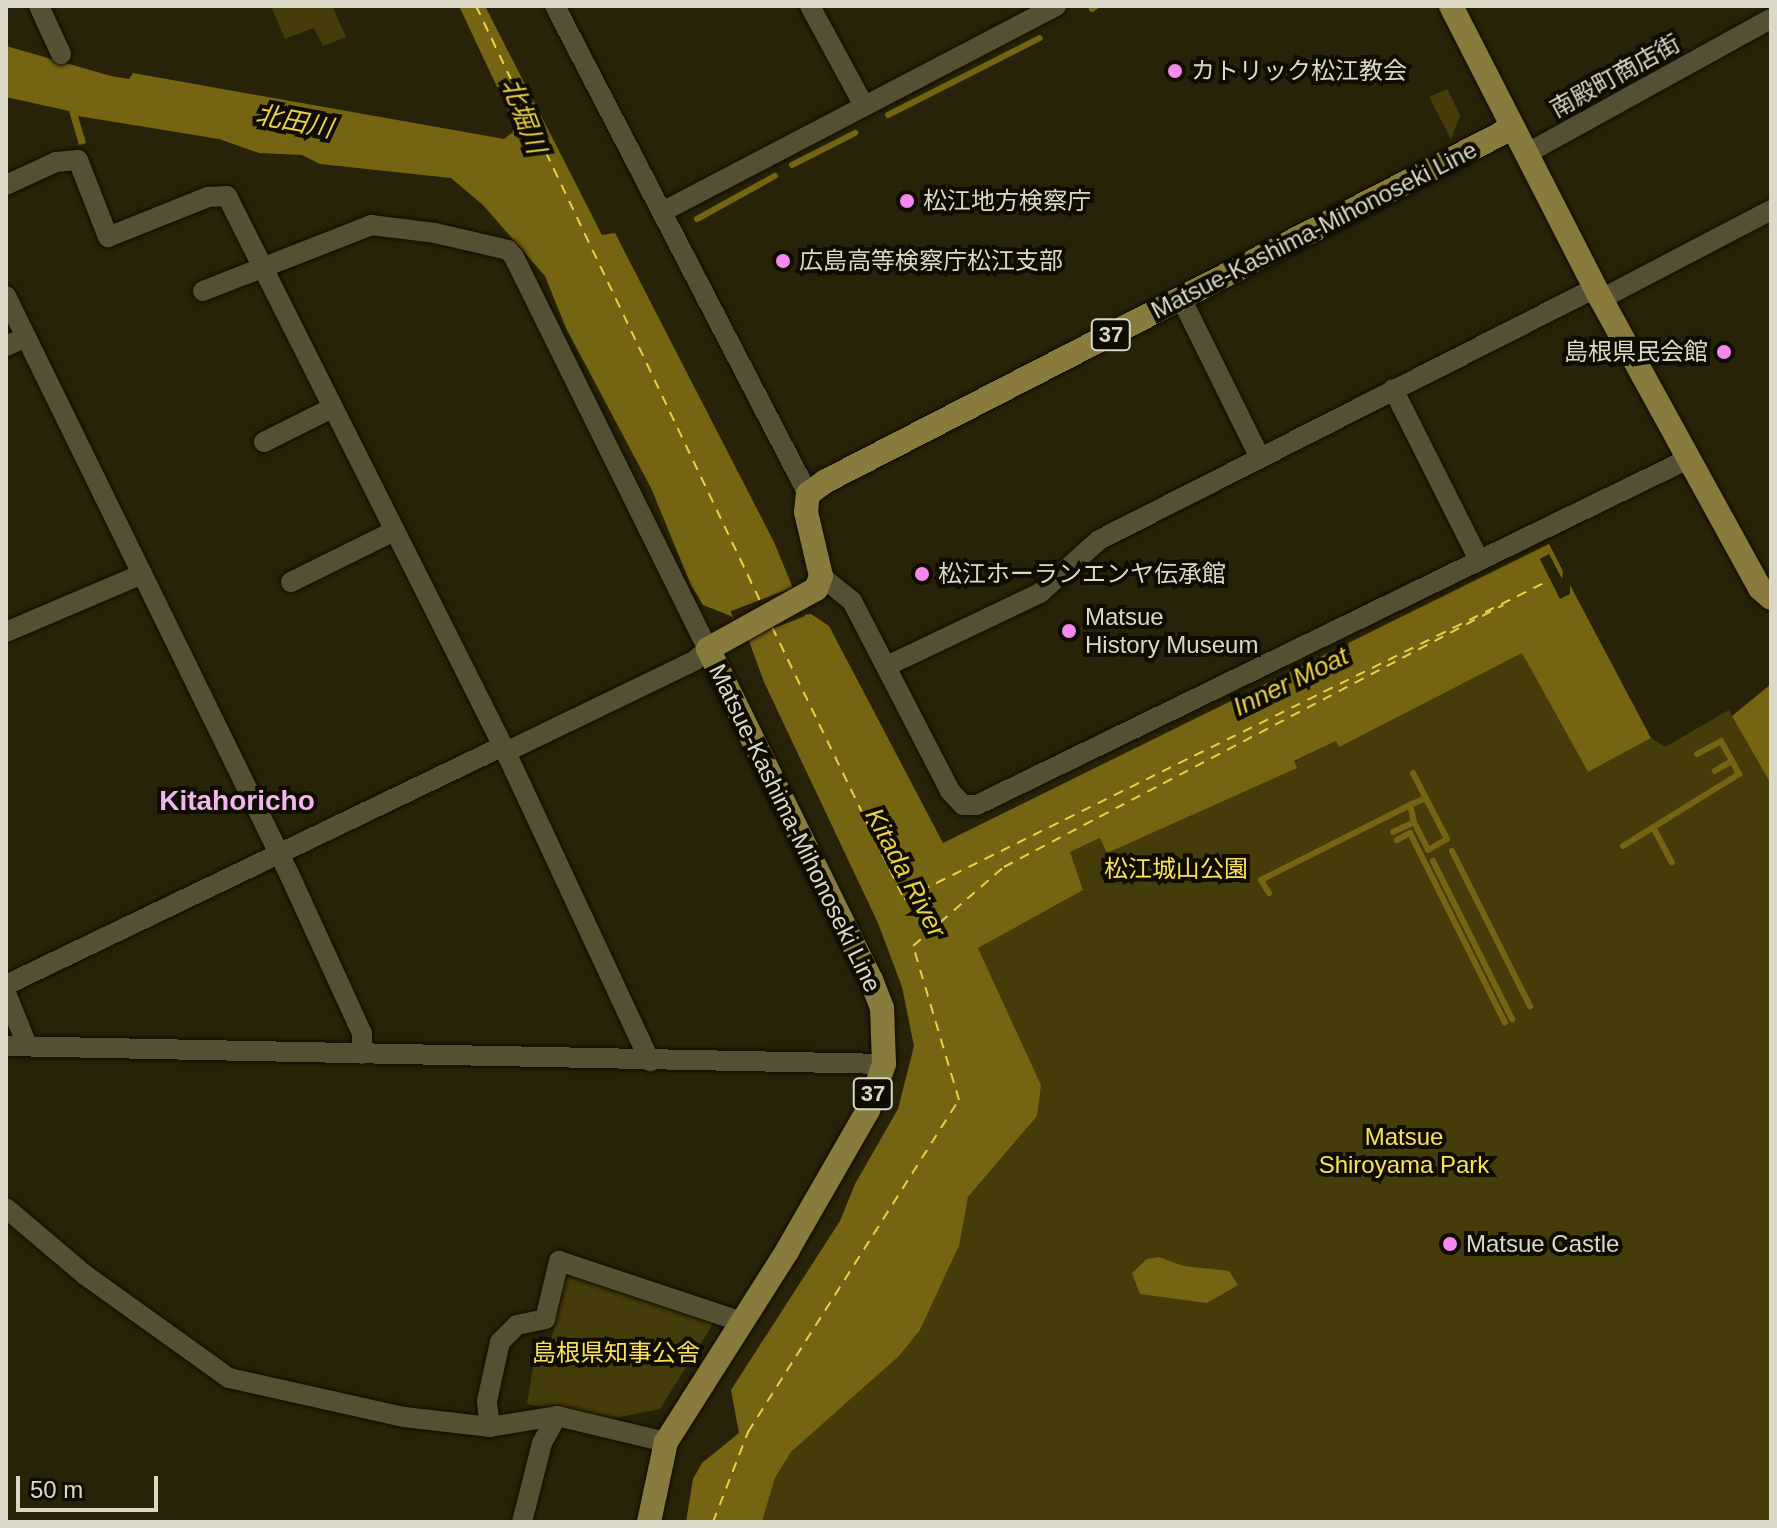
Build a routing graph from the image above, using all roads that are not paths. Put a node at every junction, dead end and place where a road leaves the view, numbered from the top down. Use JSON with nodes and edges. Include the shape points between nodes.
{"nodes":[{"id":1,"x":39,"y":6,"type":"edge"},
{"id":2,"x":555,"y":6,"type":"edge"},
{"id":3,"x":810,"y":6,"type":"edge"},
{"id":4,"x":1056,"y":6,"type":"edge"},
{"id":5,"x":1451,"y":6,"type":"edge"},
{"id":6,"x":1771,"y":19,"type":"edge"},
{"id":7,"x":61,"y":54,"type":"dead end"},
{"id":8,"x":864,"y":106,"type":"junction"},
{"id":9,"x":1512,"y":128,"type":"junction"},
{"id":10,"x":1526,"y":154,"type":"junction"},
{"id":11,"x":6,"y":185,"type":"edge"},
{"id":12,"x":1771,"y":210,"type":"edge"},
{"id":13,"x":662,"y":212,"type":"junction"},
{"id":14,"x":262,"y":268,"type":"junction"},
{"id":15,"x":203,"y":291,"type":"dead end"},
{"id":16,"x":1598,"y":294,"type":"junction"},
{"id":17,"x":6,"y":296,"type":"edge"},
{"id":18,"x":1181,"y":298,"type":"junction"},
{"id":19,"x":26,"y":337,"type":"junction"},
{"id":20,"x":6,"y":346,"type":"edge"},
{"id":21,"x":1393,"y":389,"type":"junction"},
{"id":22,"x":332,"y":408,"type":"junction"},
{"id":23,"x":264,"y":442,"type":"dead end"},
{"id":24,"x":1259,"y":456,"type":"junction"},
{"id":25,"x":1690,"y":458,"type":"junction"},
{"id":26,"x":808,"y":494,"type":"junction"},
{"id":27,"x":394,"y":531,"type":"junction"},
{"id":28,"x":1478,"y":558,"type":"junction"},
{"id":29,"x":142,"y":574,"type":"junction"},
{"id":30,"x":291,"y":582,"type":"dead end"},
{"id":31,"x":814,"y":586,"type":"junction"},
{"id":32,"x":1771,"y":598,"type":"edge"},
{"id":33,"x":9,"y":624,"type":"edge"},
{"id":34,"x":708,"y":649,"type":"junction"},
{"id":35,"x":887,"y":666,"type":"junction"},
{"id":36,"x":504,"y":749,"type":"junction"},
{"id":37,"x":279,"y":856,"type":"junction"},
{"id":38,"x":6,"y":985,"type":"edge"},
{"id":39,"x":6,"y":993,"type":"edge"},
{"id":40,"x":27,"y":1045,"type":"junction"},
{"id":41,"x":6,"y":1046,"type":"edge"},
{"id":42,"x":362,"y":1054,"type":"junction"},
{"id":43,"x":650,"y":1061,"type":"junction"},
{"id":44,"x":884,"y":1064,"type":"junction"},
{"id":45,"x":6,"y":1208,"type":"edge"},
{"id":46,"x":742,"y":1322,"type":"junction"},
{"id":47,"x":557,"y":1416,"type":"junction"},
{"id":48,"x":490,"y":1427,"type":"junction"},
{"id":49,"x":666,"y":1442,"type":"junction"},
{"id":50,"x":522,"y":1522,"type":"edge"},
{"id":51,"x":649,"y":1522,"type":"edge"}],
"edges":[{"from":1,"to":7,"type":"street"},
{"from":2,"to":13,"type":"street"},
{"from":3,"to":8,"type":"street"},
{"from":4,"to":8,"type":"street"},
{"from":5,"to":9,"type":"main road"},
{"from":6,"to":10,"type":"street","name":"南殿町商店街"},
{"from":8,"to":13,"type":"street"},
{"from":9,"to":10,"type":"main road"},
{"from":9,"to":18,"type":"main road","name":"Matsue-Kashima-Mihonoseki Line","number":"37"},
{"from":10,"to":16,"type":"main road"},
{"from":11,"to":14,"type":"street","via":[[56,162],[78,160],[108,237],[208,197],[227,196]]},
{"from":12,"to":16,"type":"street"},
{"from":13,"to":26,"type":"street"},
{"from":14,"to":15,"type":"street"},
{"from":14,"to":22,"type":"street"},
{"from":14,"to":34,"type":"street","via":[[371,225],[499,248],[514,257]]},
{"from":16,"to":21,"type":"street"},
{"from":16,"to":25,"type":"main road"},
{"from":17,"to":19,"type":"street"},
{"from":18,"to":24,"type":"street"},
{"from":18,"to":26,"type":"main road","name":"Matsue-Kashima-Mihonoseki Line","number":"37"},
{"from":19,"to":20,"type":"street"},
{"from":19,"to":29,"type":"street"},
{"from":21,"to":24,"type":"street"},
{"from":21,"to":28,"type":"street"},
{"from":22,"to":23,"type":"street"},
{"from":22,"to":27,"type":"street"},
{"from":24,"to":35,"type":"street","via":[[1099,540],[1040,593]]},
{"from":25,"to":28,"type":"street"},
{"from":25,"to":32,"type":"main road","via":[[1760,588]]},
{"from":26,"to":31,"type":"main road"},
{"from":27,"to":30,"type":"street"},
{"from":27,"to":36,"type":"street"},
{"from":28,"to":35,"type":"street","via":[[977,805],[963,805],[950,791]]},
{"from":29,"to":33,"type":"street"},
{"from":29,"to":37,"type":"street"},
{"from":31,"to":34,"type":"main road","name":"Matsue-Kashima-Mihonoseki Line"},
{"from":31,"to":35,"type":"street","via":[[852,601]]},
{"from":34,"to":36,"type":"street","via":[[694,661]]},
{"from":34,"to":44,"type":"main road","name":"Matsue-Kashima-Mihonoseki Line","number":"37","via":[[871,980],[882,1008]]},
{"from":36,"to":37,"type":"street"},
{"from":36,"to":43,"type":"street"},
{"from":37,"to":38,"type":"street"},
{"from":37,"to":42,"type":"street","via":[[362,1033]]},
{"from":39,"to":40,"type":"street"},
{"from":40,"to":41,"type":"street"},
{"from":40,"to":42,"type":"street"},
{"from":42,"to":43,"type":"street"},
{"from":43,"to":44,"type":"street"},
{"from":44,"to":46,"type":"main road","name":"Matsue-Kashima-Mihonoseki Line","number":"37","via":[[868,1110]]},
{"from":45,"to":48,"type":"street","via":[[85,1275],[229,1378],[404,1417]]},
{"from":46,"to":48,"type":"street","via":[[559,1261],[545,1319],[517,1325],[497,1348],[487,1401]]},
{"from":46,"to":49,"type":"main road","name":"Matsue-Kashima-Mihonoseki Line","number":"37"},
{"from":47,"to":48,"type":"street"},
{"from":47,"to":49,"type":"street"},
{"from":47,"to":50,"type":"street","via":[[542,1443]]},
{"from":49,"to":51,"type":"main road","name":"Matsue-Kashima-Mihonoseki Line","number":"37"}]}
